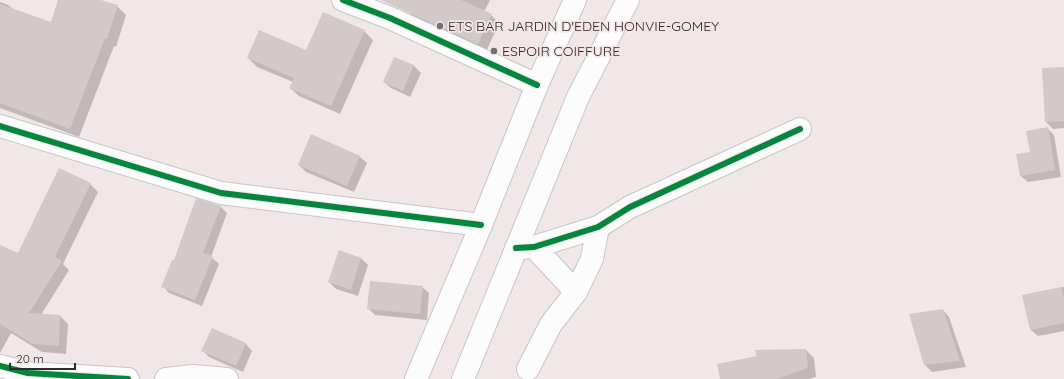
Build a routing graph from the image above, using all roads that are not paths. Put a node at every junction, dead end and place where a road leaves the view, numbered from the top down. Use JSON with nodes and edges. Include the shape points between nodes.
{"nodes":[{"id":1,"x":343,"y":0,"type":"edge"},
{"id":2,"x":575,"y":0,"type":"edge"},
{"id":3,"x":628,"y":0,"type":"edge"},
{"id":4,"x":393,"y":9,"type":"edge"},
{"id":5,"x":537,"y":85,"type":"junction"},
{"id":6,"x":0,"y":126,"type":"edge"},
{"id":7,"x":800,"y":129,"type":"dead end"},
{"id":8,"x":481,"y":225,"type":"junction"},
{"id":9,"x":598,"y":228,"type":"junction"},
{"id":10,"x":525,"y":248,"type":"junction"},
{"id":11,"x":576,"y":292,"type":"junction"},
{"id":12,"x":0,"y":366,"type":"edge"},
{"id":13,"x":528,"y":369,"type":"dead end"},
{"id":14,"x":128,"y":379,"type":"edge"},
{"id":15,"x":166,"y":379,"type":"edge"},
{"id":16,"x":227,"y":379,"type":"edge"},
{"id":17,"x":416,"y":379,"type":"edge"},
{"id":18,"x":463,"y":379,"type":"edge"}],
"edges":[{"from":1,"to":4,"type":"street"},
{"from":2,"to":5,"type":"street"},
{"from":3,"to":10,"type":"street","via":[[578,97],[523,233]]},
{"from":4,"to":5,"type":"street"},
{"from":5,"to":8,"type":"street"},
{"from":6,"to":8,"type":"street","via":[[221,193]]},
{"from":7,"to":9,"type":"street","via":[[630,207]]},
{"from":8,"to":17,"type":"street"},
{"from":9,"to":10,"type":"street"},
{"from":9,"to":11,"type":"street","via":[[592,259]]},
{"from":10,"to":11,"type":"street"},
{"from":10,"to":18,"type":"street"},
{"from":11,"to":13,"type":"street","via":[[551,324]]},
{"from":12,"to":14,"type":"street","via":[[28,373]]},
{"from":15,"to":16,"type":"street","via":[[193,376]]}]}
